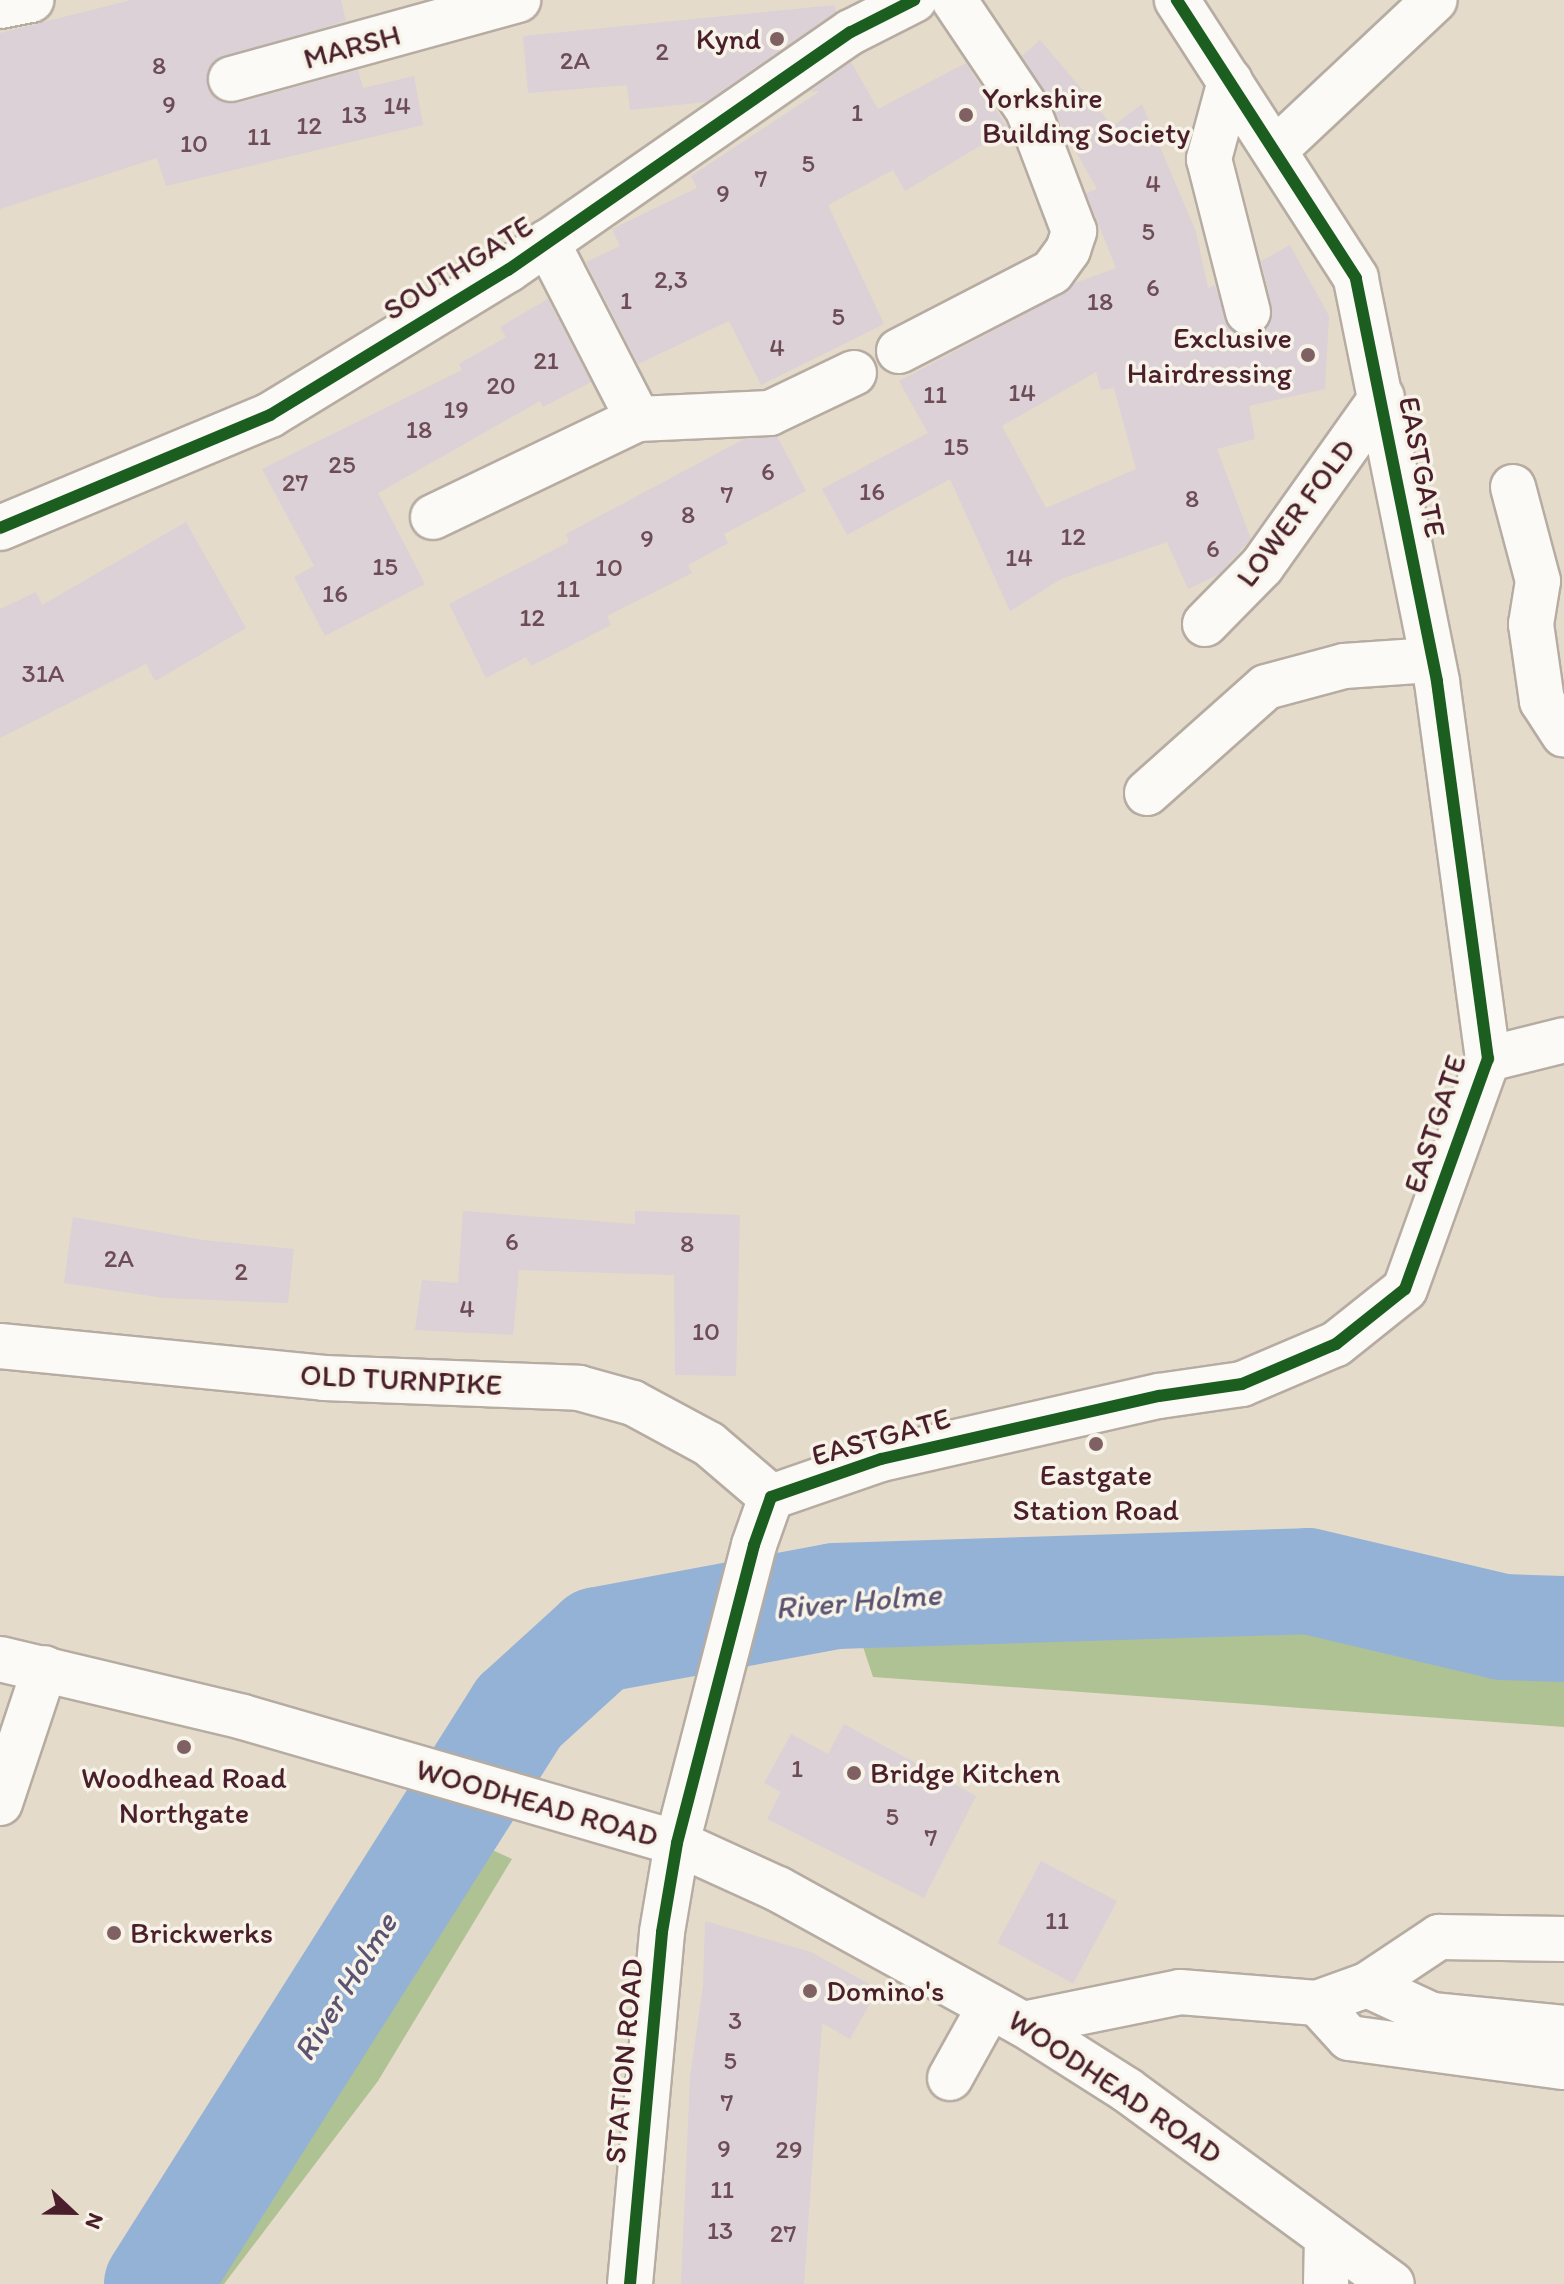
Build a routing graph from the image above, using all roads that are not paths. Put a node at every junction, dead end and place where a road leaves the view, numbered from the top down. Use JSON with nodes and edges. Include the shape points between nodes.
{"nodes":[{"id":1,"x":31,"y":0,"type":"edge"},
{"id":2,"x":518,"y":0,"type":"edge"},
{"id":3,"x":914,"y":0,"type":"edge"},
{"id":4,"x":954,"y":0,"type":"edge"},
{"id":5,"x":1177,"y":0,"type":"edge"},
{"id":6,"x":1435,"y":0,"type":"edge"},
{"id":7,"x":0,"y":6,"type":"edge"},
{"id":8,"x":231,"y":79,"type":"dead end"},
{"id":9,"x":1230,"y":81,"type":"junction"},
{"id":10,"x":1275,"y":150,"type":"junction"},
{"id":11,"x":547,"y":242,"type":"junction"},
{"id":12,"x":1248,"y":312,"type":"dead end"},
{"id":13,"x":899,"y":351,"type":"dead end"},
{"id":14,"x":854,"y":373,"type":"dead end"},
{"id":15,"x":1382,"y":397,"type":"junction"},
{"id":16,"x":638,"y":419,"type":"junction"},
{"id":17,"x":1513,"y":487,"type":"dead end"},
{"id":18,"x":433,"y":517,"type":"dead end"},
{"id":19,"x":0,"y":528,"type":"edge"},
{"id":20,"x":1205,"y":624,"type":"dead end"},
{"id":21,"x":1432,"y":660,"type":"junction"},
{"id":22,"x":1564,"y":735,"type":"edge"},
{"id":23,"x":1147,"y":793,"type":"dead end"},
{"id":24,"x":1564,"y":1040,"type":"edge"},
{"id":25,"x":1488,"y":1059,"type":"junction"},
{"id":26,"x":0,"y":1346,"type":"edge"},
{"id":27,"x":771,"y":1497,"type":"junction"},
{"id":28,"x":0,"y":1659,"type":"edge"},
{"id":29,"x":45,"y":1668,"type":"junction"},
{"id":30,"x":0,"y":1803,"type":"edge"},
{"id":31,"x":677,"y":1843,"type":"junction"},
{"id":32,"x":1564,"y":1939,"type":"edge"},
{"id":33,"x":1367,"y":1985,"type":"junction"},
{"id":34,"x":1317,"y":2003,"type":"junction"},
{"id":35,"x":1006,"y":2015,"type":"junction"},
{"id":36,"x":1564,"y":2028,"type":"edge"},
{"id":37,"x":1564,"y":2067,"type":"edge"},
{"id":38,"x":950,"y":2078,"type":"dead end"},
{"id":39,"x":1327,"y":2237,"type":"junction"},
{"id":40,"x":630,"y":2284,"type":"edge"},
{"id":41,"x":1326,"y":2284,"type":"edge"},
{"id":42,"x":1392,"y":2284,"type":"edge"}],
"edges":[{"from":1,"to":7,"type":"street"},
{"from":2,"to":8,"type":"street","name":"MARSH"},
{"from":3,"to":11,"type":"street","name":"SOUTHGATE","via":[[851,32]]},
{"from":4,"to":13,"type":"street","via":[[1028,110],[1074,231],[1052,272]]},
{"from":5,"to":9,"type":"street","name":"EASTGATE"},
{"from":6,"to":10,"type":"street"},
{"from":9,"to":10,"type":"street","name":"EASTGATE"},
{"from":9,"to":12,"type":"street","via":[[1209,159]]},
{"from":10,"to":15,"type":"street","name":"EASTGATE","via":[[1356,278]]},
{"from":11,"to":16,"type":"street"},
{"from":11,"to":19,"type":"street","name":"SOUTHGATE","via":[[270,415]]},
{"from":14,"to":16,"type":"street","via":[[770,413]]},
{"from":15,"to":20,"type":"street","name":"LOWER FOLD","via":[[1262,566]]},
{"from":15,"to":21,"type":"street","name":"EASTGATE"},
{"from":16,"to":18,"type":"street"},
{"from":17,"to":22,"type":"street","via":[[1538,581],[1531,624],[1542,701]]},
{"from":21,"to":23,"type":"street","via":[[1344,666],[1266,687]]},
{"from":21,"to":25,"type":"street","name":"EASTGATE"},
{"from":24,"to":25,"type":"street"},
{"from":25,"to":27,"type":"street","name":"EASTGATE","via":[[1405,1289],[1336,1344],[1242,1384],[1159,1396],[881,1459]]},
{"from":26,"to":27,"type":"street","name":"OLD TURNPIKE","via":[[324,1378],[579,1388],[633,1403],[709,1444]]},
{"from":27,"to":31,"type":"street"},
{"from":28,"to":29,"type":"street","name":"WOODHEAD ROAD"},
{"from":29,"to":30,"type":"street"},
{"from":29,"to":31,"type":"street","name":"WOODHEAD ROAD","via":[[243,1717]]},
{"from":31,"to":35,"type":"street","name":"WOODHEAD ROAD","via":[[778,1889]]},
{"from":31,"to":40,"type":"street","name":"STATION ROAD","via":[[662,1932]]},
{"from":32,"to":33,"type":"street","via":[[1439,1937]]},
{"from":33,"to":34,"type":"street"},
{"from":33,"to":36,"type":"street","via":[[1432,2015]]},
{"from":34,"to":35,"type":"street","via":[[1180,1992]]},
{"from":34,"to":37,"type":"street","via":[[1349,2038]]},
{"from":35,"to":38,"type":"street"},
{"from":35,"to":39,"type":"street","name":"WOODHEAD ROAD","via":[[1127,2090]]},
{"from":39,"to":41,"type":"street"},
{"from":39,"to":42,"type":"street","name":"WOODHEAD ROAD"}]}
